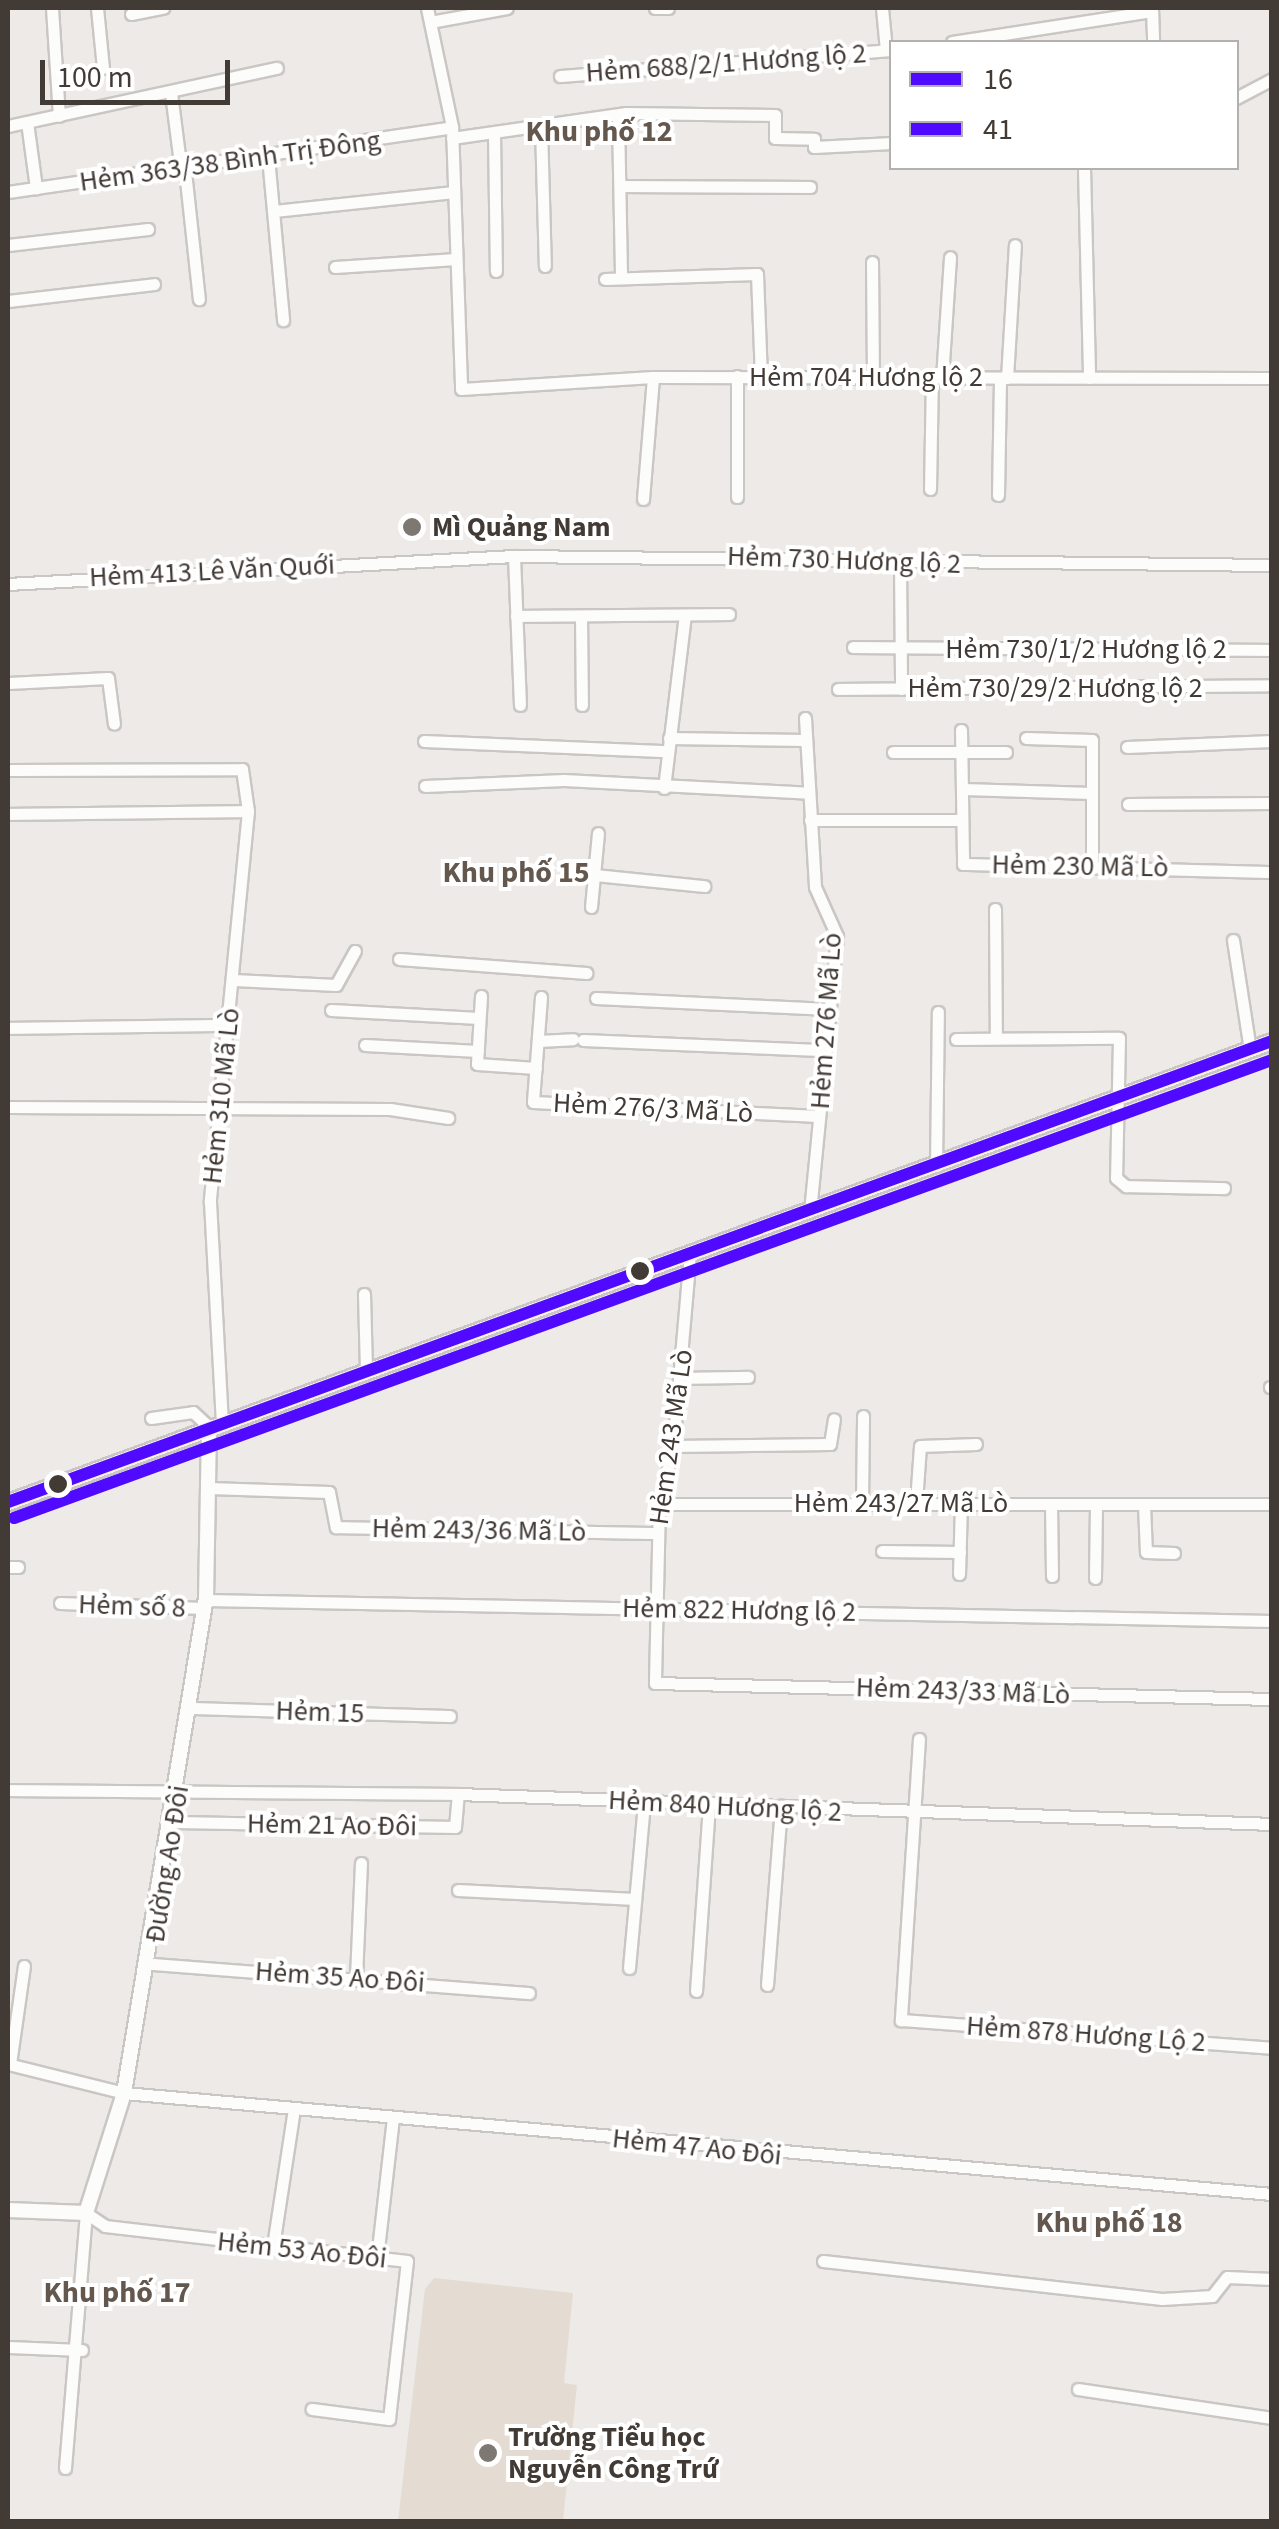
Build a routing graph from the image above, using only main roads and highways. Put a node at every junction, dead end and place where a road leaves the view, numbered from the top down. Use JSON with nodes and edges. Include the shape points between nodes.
{"nodes":[{"id":1,"x":1272,"y":1042,"type":"edge"},
{"id":2,"x":8,"y":1502,"type":"edge"}],
"edges":[{"from":1,"to":2,"type":"main road"}]}
